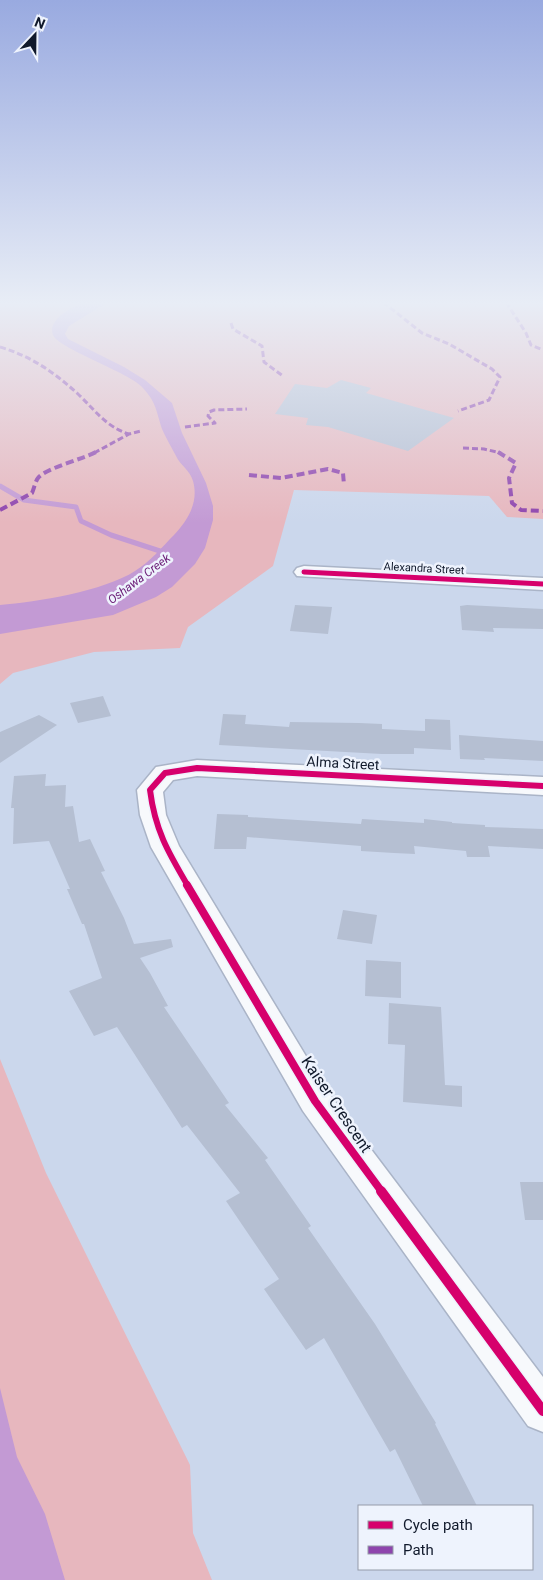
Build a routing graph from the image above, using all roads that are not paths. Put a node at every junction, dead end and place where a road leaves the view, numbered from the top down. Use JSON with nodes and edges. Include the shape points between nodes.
{"nodes":[{"id":1,"x":304,"y":572,"type":"dead end"},
{"id":2,"x":543,"y":584,"type":"edge"},
{"id":3,"x":543,"y":786,"type":"edge"},
{"id":4,"x":150,"y":790,"type":"joint"},
{"id":5,"x":543,"y":1410,"type":"edge"}],
"edges":[{"from":1,"to":2,"type":"street","name":"Alexandra Street"},
{"from":3,"to":4,"type":"street","name":"Alma Street","via":[[197,768],[165,773]]},
{"from":4,"to":5,"type":"street","name":"Kaiser Crescent","via":[[153,815],[165,847],[315,1101]]}]}
